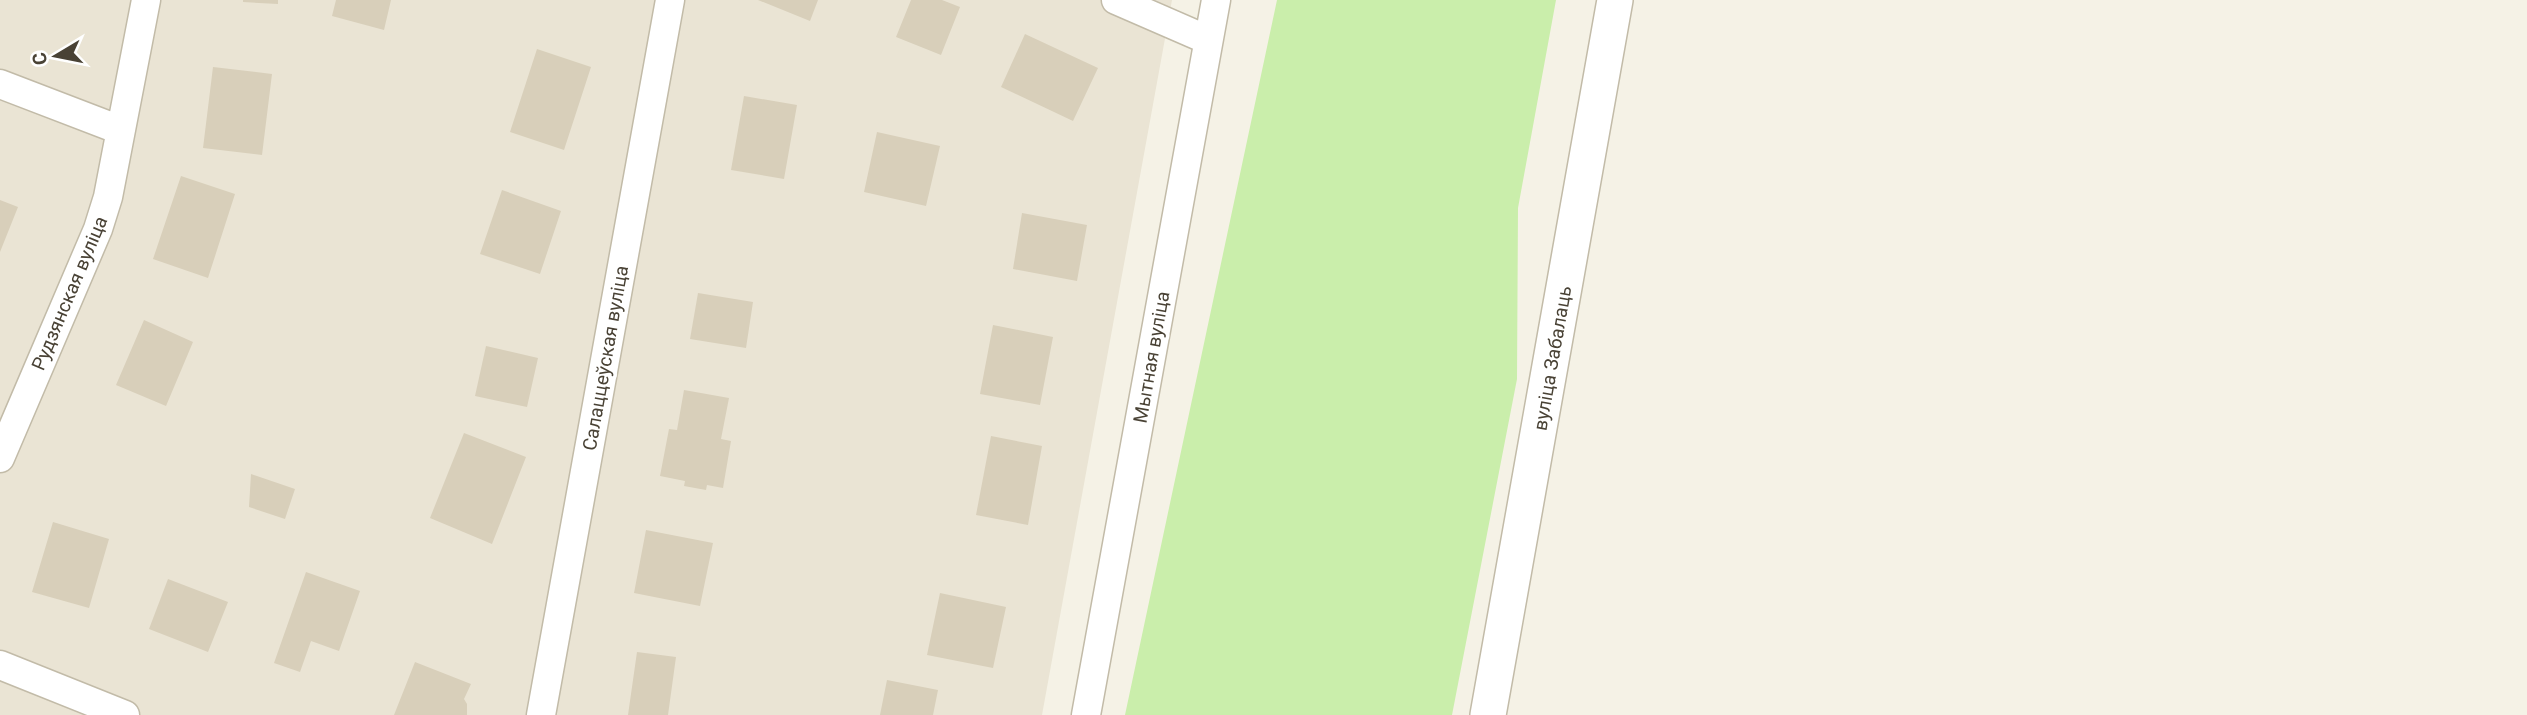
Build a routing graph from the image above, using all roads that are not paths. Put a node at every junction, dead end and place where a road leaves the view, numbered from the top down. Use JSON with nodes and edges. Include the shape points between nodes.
{"nodes":[{"id":1,"x":146,"y":0,"type":"edge"},
{"id":2,"x":670,"y":0,"type":"edge"},
{"id":3,"x":1116,"y":0,"type":"edge"},
{"id":4,"x":1216,"y":0,"type":"edge"},
{"id":5,"x":1615,"y":0,"type":"edge"},
{"id":6,"x":1208,"y":40,"type":"junction"},
{"id":7,"x":0,"y":84,"type":"edge"},
{"id":8,"x":120,"y":130,"type":"junction"},
{"id":9,"x":0,"y":458,"type":"edge"},
{"id":10,"x":0,"y":665,"type":"edge"},
{"id":11,"x":125,"y":715,"type":"edge"},
{"id":12,"x":541,"y":715,"type":"edge"},
{"id":13,"x":1086,"y":715,"type":"edge"},
{"id":14,"x":1488,"y":715,"type":"edge"}],
"edges":[{"from":1,"to":8,"type":"street","name":"Рудзянская вуліца"},
{"from":2,"to":12,"type":"street","name":"Салаццеўская вуліца"},
{"from":3,"to":6,"type":"street"},
{"from":4,"to":6,"type":"street","name":"Мытная вуліца"},
{"from":5,"to":14,"type":"street","name":"вуліца Забалаць"},
{"from":6,"to":13,"type":"street","name":"Мытная вуліца"},
{"from":7,"to":8,"type":"street"},
{"from":8,"to":9,"type":"street","name":"Рудзянская вуліца","via":[[99,229]]},
{"from":10,"to":11,"type":"street"}]}
